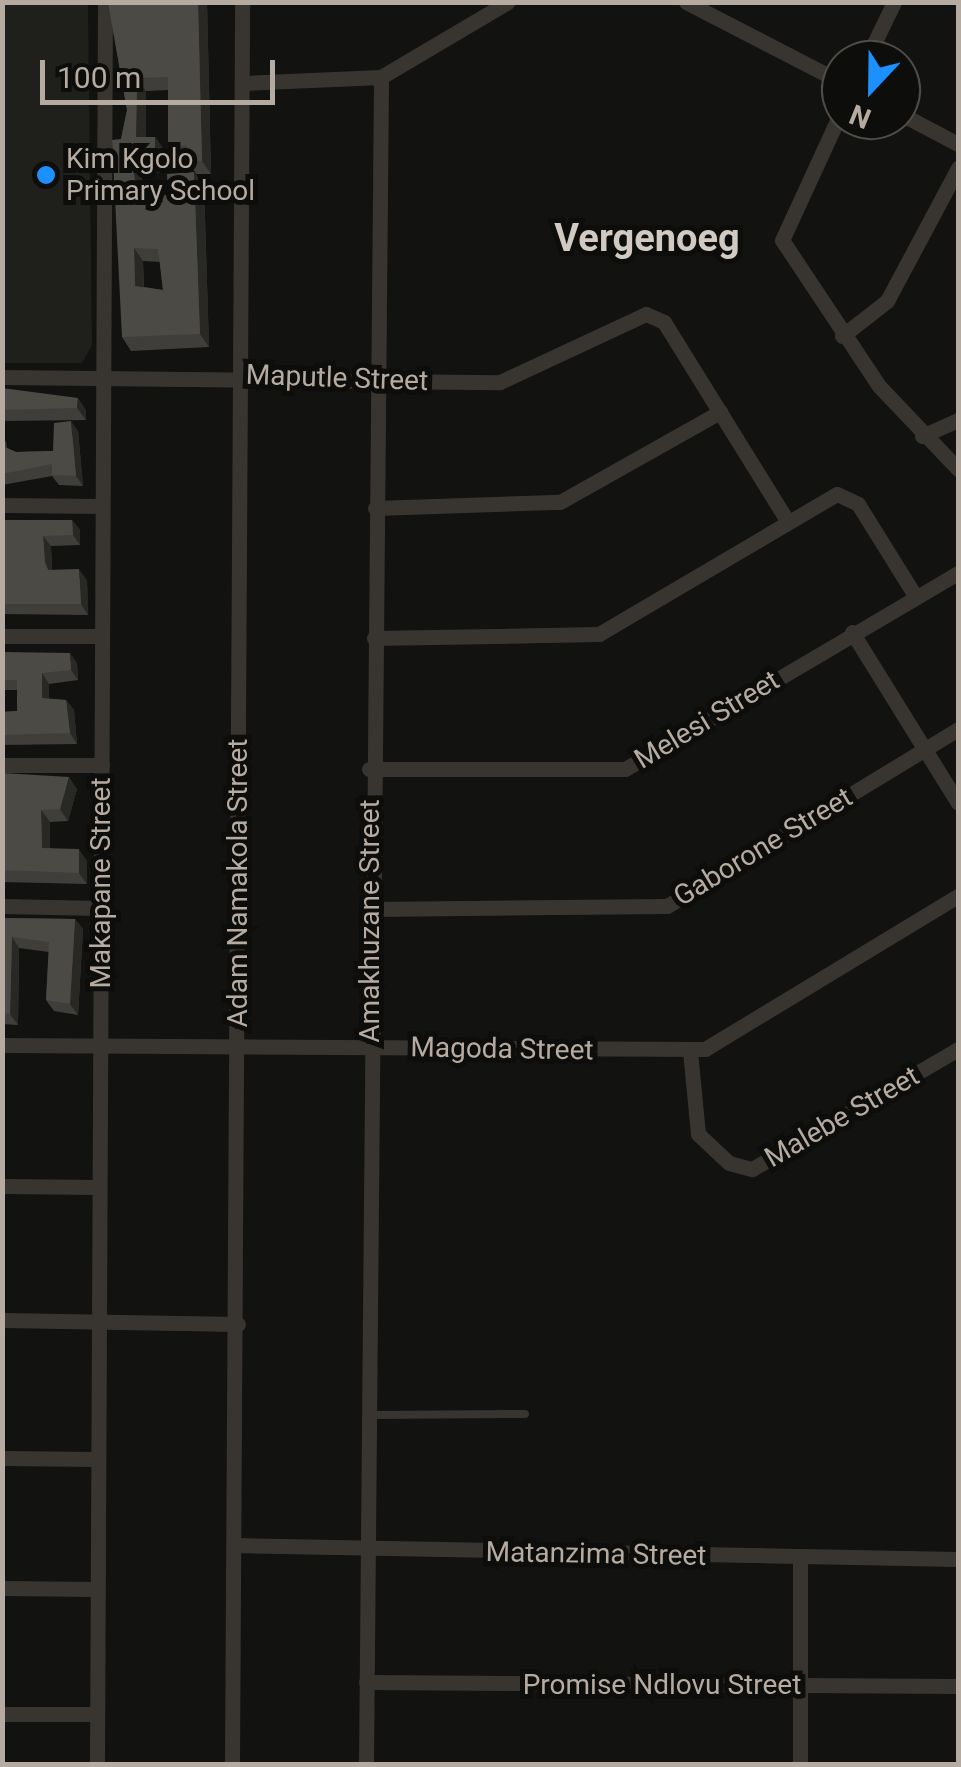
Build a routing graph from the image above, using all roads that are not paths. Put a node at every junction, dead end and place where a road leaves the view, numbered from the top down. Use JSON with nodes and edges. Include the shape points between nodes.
{"nodes":[{"id":1,"x":104,"y":2,"type":"edge"},
{"id":2,"x":242,"y":2,"type":"edge"},
{"id":3,"x":508,"y":2,"type":"edge"},
{"id":4,"x":686,"y":2,"type":"edge"},
{"id":5,"x":894,"y":2,"type":"edge"},
{"id":6,"x":876,"y":40,"type":"edge"},
{"id":7,"x":821,"y":72,"type":"edge"},
{"id":8,"x":381,"y":77,"type":"junction"},
{"id":9,"x":244,"y":83,"type":"junction"},
{"id":10,"x":921,"y":125,"type":"edge"},
{"id":11,"x":828,"y":140,"type":"edge"},
{"id":12,"x":958,"y":144,"type":"edge"},
{"id":13,"x":958,"y":168,"type":"edge"},
{"id":14,"x":842,"y":336,"type":"junction"},
{"id":15,"x":241,"y":374,"type":"junction"},
{"id":16,"x":100,"y":376,"type":"junction"},
{"id":17,"x":2,"y":377,"type":"edge"},
{"id":18,"x":374,"y":381,"type":"junction"},
{"id":19,"x":720,"y":412,"type":"junction"},
{"id":20,"x":958,"y":420,"type":"edge"},
{"id":21,"x":922,"y":436,"type":"junction"},
{"id":22,"x":958,"y":469,"type":"edge"},
{"id":23,"x":2,"y":505,"type":"edge"},
{"id":24,"x":101,"y":506,"type":"junction"},
{"id":25,"x":375,"y":508,"type":"junction"},
{"id":26,"x":786,"y":519,"type":"junction"},
{"id":27,"x":958,"y":573,"type":"edge"},
{"id":28,"x":916,"y":597,"type":"junction"},
{"id":29,"x":852,"y":632,"type":"junction"},
{"id":30,"x":2,"y":636,"type":"edge"},
{"id":31,"x":102,"y":636,"type":"junction"},
{"id":32,"x":374,"y":638,"type":"junction"},
{"id":33,"x":958,"y":730,"type":"edge"},
{"id":34,"x":925,"y":750,"type":"junction"},
{"id":35,"x":2,"y":765,"type":"edge"},
{"id":36,"x":102,"y":765,"type":"junction"},
{"id":37,"x":369,"y":769,"type":"junction"},
{"id":38,"x":958,"y":803,"type":"edge"},
{"id":39,"x":958,"y":896,"type":"edge"},
{"id":40,"x":2,"y":906,"type":"edge"},
{"id":41,"x":100,"y":908,"type":"junction"},
{"id":42,"x":372,"y":909,"type":"junction"},
{"id":43,"x":2,"y":1045,"type":"edge"},
{"id":44,"x":100,"y":1045,"type":"junction"},
{"id":45,"x":370,"y":1048,"type":"junction"},
{"id":46,"x":958,"y":1049,"type":"edge"},
{"id":47,"x":236,"y":1050,"type":"junction"},
{"id":48,"x":690,"y":1051,"type":"junction"},
{"id":49,"x":2,"y":1186,"type":"edge"},
{"id":50,"x":99,"y":1188,"type":"junction"},
{"id":51,"x":2,"y":1320,"type":"edge"},
{"id":52,"x":98,"y":1320,"type":"junction"},
{"id":53,"x":238,"y":1324,"type":"junction"},
{"id":54,"x":525,"y":1414,"type":"dead end"},
{"id":55,"x":369,"y":1415,"type":"junction"},
{"id":56,"x":2,"y":1458,"type":"edge"},
{"id":57,"x":96,"y":1459,"type":"junction"},
{"id":58,"x":234,"y":1546,"type":"junction"},
{"id":59,"x":368,"y":1550,"type":"junction"},
{"id":60,"x":800,"y":1558,"type":"junction"},
{"id":61,"x":958,"y":1559,"type":"edge"},
{"id":62,"x":2,"y":1588,"type":"edge"},
{"id":63,"x":96,"y":1589,"type":"junction"},
{"id":64,"x":366,"y":1682,"type":"junction"},
{"id":65,"x":801,"y":1686,"type":"junction"},
{"id":66,"x":958,"y":1686,"type":"edge"},
{"id":67,"x":2,"y":1714,"type":"edge"},
{"id":68,"x":95,"y":1714,"type":"junction"},
{"id":69,"x":97,"y":1764,"type":"edge"},
{"id":70,"x":232,"y":1764,"type":"edge"},
{"id":71,"x":366,"y":1764,"type":"edge"},
{"id":72,"x":800,"y":1764,"type":"edge"}],
"edges":[{"from":1,"to":16,"type":"street","name":"Makapane Street"},
{"from":2,"to":9,"type":"street","name":"Adam Namakola Street"},
{"from":3,"to":8,"type":"street"},
{"from":4,"to":7,"type":"street"},
{"from":5,"to":6,"type":"street"},
{"from":8,"to":9,"type":"street"},
{"from":8,"to":18,"type":"street","name":"Amakhuzane Street"},
{"from":9,"to":15,"type":"street","name":"Adam Namakola Street"},
{"from":10,"to":12,"type":"street"},
{"from":11,"to":14,"type":"street","via":[[782,240]]},
{"from":13,"to":14,"type":"street","via":[[887,301]]},
{"from":14,"to":21,"type":"street"},
{"from":15,"to":16,"type":"street","name":"Maputle Street"},
{"from":15,"to":18,"type":"street","name":"Maputle Street"},
{"from":15,"to":47,"type":"street","name":"Adam Namakola Street"},
{"from":16,"to":17,"type":"street","name":"Maputle Street"},
{"from":16,"to":24,"type":"street","name":"Makapane Street"},
{"from":18,"to":19,"type":"street","name":"Maputle Street","via":[[519,378],[628,316],[654,316]]},
{"from":18,"to":25,"type":"street","name":"Amakhuzane Street"},
{"from":19,"to":25,"type":"street","via":[[560,502]]},
{"from":19,"to":26,"type":"street"},
{"from":20,"to":21,"type":"street"},
{"from":21,"to":22,"type":"street"},
{"from":23,"to":24,"type":"street"},
{"from":24,"to":31,"type":"street","name":"Makapane Street"},
{"from":25,"to":32,"type":"street","name":"Amakhuzane Street"},
{"from":26,"to":28,"type":"street","via":[[830,496],[850,498]]},
{"from":26,"to":32,"type":"street","via":[[599,634]]},
{"from":27,"to":28,"type":"street","name":"Melesi Street"},
{"from":28,"to":29,"type":"street","name":"Melesi Street"},
{"from":29,"to":34,"type":"street"},
{"from":29,"to":37,"type":"street","name":"Melesi Street","via":[[625,769]]},
{"from":30,"to":31,"type":"street"},
{"from":31,"to":36,"type":"street","name":"Makapane Street"},
{"from":32,"to":37,"type":"street","name":"Amakhuzane Street"},
{"from":33,"to":34,"type":"street","name":"Gaborone Street"},
{"from":34,"to":38,"type":"street"},
{"from":34,"to":42,"type":"street","name":"Gaborone Street","via":[[667,906]]},
{"from":35,"to":36,"type":"street"},
{"from":36,"to":41,"type":"street","name":"Makapane Street"},
{"from":37,"to":42,"type":"street","name":"Amakhuzane Street"},
{"from":39,"to":48,"type":"street","name":"Magoda Street","via":[[717,1044]]},
{"from":40,"to":41,"type":"street"},
{"from":41,"to":44,"type":"street","name":"Makapane Street"},
{"from":42,"to":45,"type":"street","name":"Amakhuzane Street"},
{"from":43,"to":44,"type":"street","name":"Magoda Street"},
{"from":44,"to":47,"type":"street","name":"Magoda Street"},
{"from":44,"to":50,"type":"street","name":"Makapane Street"},
{"from":45,"to":47,"type":"street","name":"Magoda Street"},
{"from":45,"to":48,"type":"street","name":"Magoda Street"},
{"from":45,"to":55,"type":"street","name":"Amakhuzane Street"},
{"from":46,"to":48,"type":"street","name":"Malebe Street","via":[[752,1168],[728,1162],[698,1134]]},
{"from":47,"to":53,"type":"street","name":"Adam Namakola Street"},
{"from":49,"to":50,"type":"street"},
{"from":50,"to":52,"type":"street","name":"Makapane Street"},
{"from":51,"to":52,"type":"street"},
{"from":52,"to":53,"type":"street"},
{"from":52,"to":57,"type":"street","name":"Makapane Street"},
{"from":53,"to":58,"type":"street","name":"Adam Namakola Street"},
{"from":54,"to":55,"type":"lane"},
{"from":55,"to":59,"type":"street","name":"Amakhuzane Street"},
{"from":56,"to":57,"type":"street"},
{"from":57,"to":63,"type":"street","name":"Makapane Street"},
{"from":58,"to":59,"type":"street","name":"Matanzima Street"},
{"from":58,"to":70,"type":"street","name":"Adam Namakola Street"},
{"from":59,"to":60,"type":"street","name":"Matanzima Street"},
{"from":59,"to":64,"type":"street","name":"Amakhuzane Street"},
{"from":60,"to":61,"type":"street","name":"Matanzima Street"},
{"from":60,"to":65,"type":"street"},
{"from":62,"to":63,"type":"street"},
{"from":63,"to":68,"type":"street","name":"Makapane Street"},
{"from":64,"to":65,"type":"street","name":"Promise Ndlovu Street"},
{"from":64,"to":71,"type":"street","name":"Amakhuzane Street"},
{"from":65,"to":66,"type":"street","name":"Promise Ndlovu Street"},
{"from":65,"to":72,"type":"street"},
{"from":67,"to":68,"type":"street"},
{"from":68,"to":69,"type":"street","name":"Makapane Street"}]}
